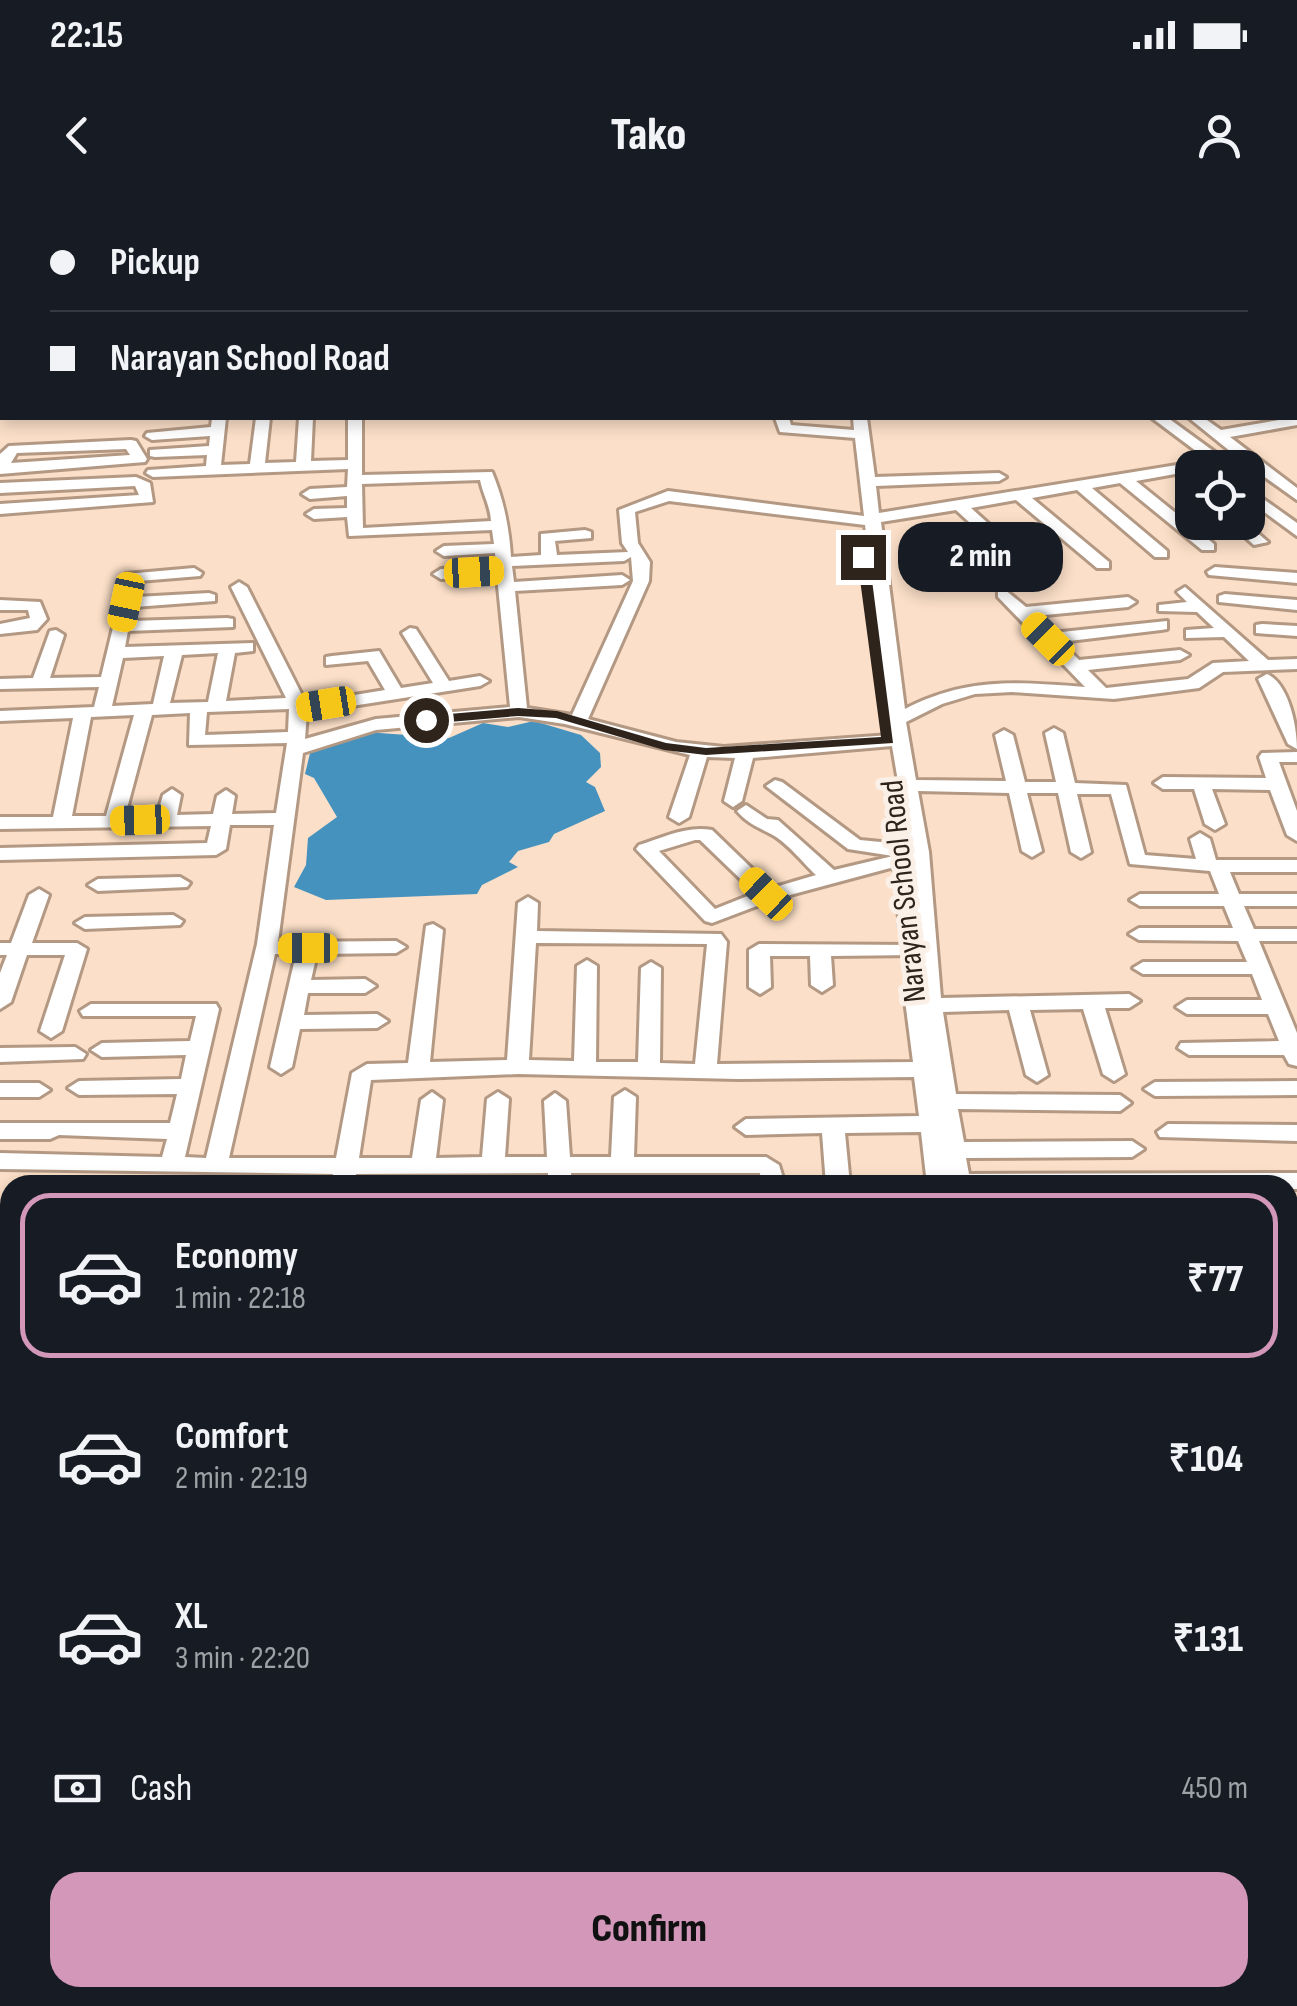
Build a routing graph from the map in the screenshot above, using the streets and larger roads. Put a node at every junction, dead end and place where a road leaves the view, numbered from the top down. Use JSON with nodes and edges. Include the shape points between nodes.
{"nodes":[{"id":1,"x":262,"y":420,"type":"edge"},
{"id":2,"x":306,"y":420,"type":"edge"},
{"id":3,"x":356,"y":420,"type":"edge"},
{"id":4,"x":783,"y":420,"type":"edge"},
{"id":5,"x":1161,"y":420,"type":"edge"},
{"id":6,"x":1199,"y":420,"type":"edge"},
{"id":7,"x":1247,"y":420,"type":"edge"},
{"id":8,"x":1296,"y":420,"type":"edge"},
{"id":9,"x":854,"y":423,"type":"edge"},
{"id":10,"x":218,"y":424,"type":"edge"},
{"id":11,"x":1259,"y":428,"type":"junction"},
{"id":12,"x":1219,"y":435,"type":"junction"},
{"id":13,"x":152,"y":436,"type":"dead end"},
{"id":14,"x":216,"y":450,"type":"junction"},
{"id":15,"x":1196,"y":450,"type":"edge"},
{"id":16,"x":1238,"y":450,"type":"edge"},
{"id":17,"x":155,"y":453,"type":"dead end"},
{"id":18,"x":303,"y":466,"type":"junction"},
{"id":19,"x":257,"y":468,"type":"junction"},
{"id":20,"x":0,"y":469,"type":"edge"},
{"id":21,"x":1175,"y":469,"type":"edge"},
{"id":22,"x":213,"y":470,"type":"junction"},
{"id":23,"x":1169,"y":470,"type":"junction"},
{"id":24,"x":1265,"y":470,"type":"edge"},
{"id":25,"x":153,"y":473,"type":"dead end"},
{"id":26,"x":1175,"y":475,"type":"edge"},
{"id":27,"x":999,"y":477,"type":"dead end"},
{"id":28,"x":355,"y":478,"type":"junction"},
{"id":29,"x":1124,"y":478,"type":"junction"},
{"id":30,"x":868,"y":482,"type":"junction"},
{"id":31,"x":1080,"y":485,"type":"junction"},
{"id":32,"x":0,"y":488,"type":"edge"},
{"id":33,"x":310,"y":494,"type":"dead end"},
{"id":34,"x":1297,"y":494,"type":"edge"},
{"id":35,"x":1019,"y":495,"type":"junction"},
{"id":36,"x":960,"y":505,"type":"junction"},
{"id":37,"x":1265,"y":507,"type":"edge"},
{"id":38,"x":0,"y":509,"type":"edge"},
{"id":39,"x":355,"y":512,"type":"junction"},
{"id":40,"x":314,"y":514,"type":"dead end"},
{"id":41,"x":863,"y":519,"type":"junction"},
{"id":42,"x":500,"y":525,"type":"junction"},
{"id":43,"x":1297,"y":531,"type":"edge"},
{"id":44,"x":585,"y":535,"type":"dead end"},
{"id":45,"x":1258,"y":540,"type":"edge"},
{"id":46,"x":1260,"y":542,"type":"dead end"},
{"id":47,"x":1208,"y":547,"type":"dead end"},
{"id":48,"x":444,"y":551,"type":"dead end"},
{"id":49,"x":1161,"y":554,"type":"dead end"},
{"id":50,"x":624,"y":556,"type":"dead end"},
{"id":51,"x":550,"y":560,"type":"junction"},
{"id":52,"x":1103,"y":565,"type":"dead end"},
{"id":53,"x":506,"y":567,"type":"junction"},
{"id":54,"x":1215,"y":572,"type":"dead end"},
{"id":55,"x":194,"y":573,"type":"dead end"},
{"id":56,"x":440,"y":574,"type":"dead end"},
{"id":57,"x":1036,"y":575,"type":"dead end"},
{"id":58,"x":1297,"y":578,"type":"edge"},
{"id":59,"x":622,"y":580,"type":"dead end"},
{"id":60,"x":240,"y":586,"type":"dead end"},
{"id":61,"x":1185,"y":592,"type":"dead end"},
{"id":62,"x":1004,"y":594,"type":"dead end"},
{"id":63,"x":209,"y":598,"type":"dead end"},
{"id":64,"x":1224,"y":599,"type":"dead end"},
{"id":65,"x":126,"y":602,"type":"junction"},
{"id":66,"x":1128,"y":602,"type":"dead end"},
{"id":67,"x":0,"y":605,"type":"edge"},
{"id":68,"x":1297,"y":605,"type":"edge"},
{"id":69,"x":1200,"y":607,"type":"junction"},
{"id":70,"x":1022,"y":612,"type":"junction"},
{"id":71,"x":227,"y":623,"type":"dead end"},
{"id":72,"x":121,"y":626,"type":"junction"},
{"id":73,"x":0,"y":629,"type":"edge"},
{"id":74,"x":1262,"y":629,"type":"dead end"},
{"id":75,"x":1228,"y":632,"type":"junction"},
{"id":76,"x":1297,"y":632,"type":"edge"},
{"id":77,"x":410,"y":633,"type":"dead end"},
{"id":78,"x":1192,"y":634,"type":"dead end"},
{"id":79,"x":56,"y":635,"type":"dead end"},
{"id":80,"x":1048,"y":639,"type":"junction"},
{"id":81,"x":247,"y":647,"type":"dead end"},
{"id":82,"x":227,"y":649,"type":"junction"},
{"id":83,"x":174,"y":650,"type":"junction"},
{"id":84,"x":114,"y":654,"type":"junction"},
{"id":85,"x":1180,"y":655,"type":"dead end"},
{"id":86,"x":1297,"y":664,"type":"edge"},
{"id":87,"x":1075,"y":666,"type":"junction"},
{"id":88,"x":1266,"y":673,"type":"junction"},
{"id":89,"x":339,"y":674,"type":"junction"},
{"id":90,"x":480,"y":681,"type":"dead end"},
{"id":91,"x":108,"y":682,"type":"junction"},
{"id":92,"x":40,"y":683,"type":"junction"},
{"id":93,"x":0,"y":684,"type":"edge"},
{"id":94,"x":444,"y":686,"type":"junction"},
{"id":95,"x":396,"y":694,"type":"junction"},
{"id":96,"x":1101,"y":694,"type":"junction"},
{"id":97,"x":297,"y":706,"type":"junction"},
{"id":98,"x":207,"y":708,"type":"junction"},
{"id":99,"x":152,"y":711,"type":"junction"},
{"id":100,"x":518,"y":712,"type":"junction"},
{"id":101,"x":92,"y":713,"type":"junction"},
{"id":102,"x":0,"y":716,"type":"edge"},
{"id":103,"x":579,"y":720,"type":"junction"},
{"id":104,"x":895,"y":734,"type":"junction"},
{"id":105,"x":1054,"y":734,"type":"dead end"},
{"id":106,"x":1004,"y":735,"type":"dead end"},
{"id":107,"x":296,"y":744,"type":"junction"},
{"id":108,"x":1297,"y":744,"type":"edge"},
{"id":109,"x":746,"y":750,"type":"junction"},
{"id":110,"x":700,"y":751,"type":"junction"},
{"id":111,"x":1297,"y":757,"type":"edge"},
{"id":112,"x":1163,"y":783,"type":"dead end"},
{"id":113,"x":1201,"y":784,"type":"junction"},
{"id":114,"x":1277,"y":784,"type":"junction"},
{"id":115,"x":907,"y":785,"type":"junction"},
{"id":116,"x":1016,"y":785,"type":"junction"},
{"id":117,"x":775,"y":786,"type":"dead end"},
{"id":118,"x":1066,"y":786,"type":"junction"},
{"id":119,"x":172,"y":795,"type":"dead end"},
{"id":120,"x":226,"y":796,"type":"dead end"},
{"id":121,"x":679,"y":817,"type":"dead end"},
{"id":122,"x":223,"y":818,"type":"junction"},
{"id":123,"x":166,"y":820,"type":"junction"},
{"id":124,"x":285,"y":820,"type":"junction"},
{"id":125,"x":114,"y":821,"type":"junction"},
{"id":126,"x":61,"y":822,"type":"junction"},
{"id":127,"x":0,"y":823,"type":"edge"},
{"id":128,"x":1214,"y":824,"type":"dead end"},
{"id":129,"x":1297,"y":835,"type":"edge"},
{"id":130,"x":1200,"y":839,"type":"dead end"},
{"id":131,"x":1032,"y":851,"type":"dead end"},
{"id":132,"x":1080,"y":852,"type":"dead end"},
{"id":133,"x":908,"y":853,"type":"junction"},
{"id":134,"x":0,"y":854,"type":"edge"},
{"id":135,"x":1213,"y":865,"type":"junction"},
{"id":136,"x":1297,"y":866,"type":"edge"},
{"id":137,"x":830,"y":877,"type":"junction"},
{"id":138,"x":180,"y":883,"type":"dead end"},
{"id":139,"x":40,"y":894,"type":"dead end"},
{"id":140,"x":768,"y":894,"type":"junction"},
{"id":141,"x":1140,"y":900,"type":"dead end"},
{"id":142,"x":1232,"y":900,"type":"junction"},
{"id":143,"x":1297,"y":900,"type":"edge"},
{"id":144,"x":528,"y":903,"type":"dead end"},
{"id":145,"x":173,"y":921,"type":"dead end"},
{"id":146,"x":85,"y":923,"type":"junction"},
{"id":147,"x":433,"y":930,"type":"dead end"},
{"id":148,"x":1138,"y":934,"type":"dead end"},
{"id":149,"x":1246,"y":934,"type":"junction"},
{"id":150,"x":1297,"y":934,"type":"edge"},
{"id":151,"x":526,"y":937,"type":"junction"},
{"id":152,"x":396,"y":947,"type":"dead end"},
{"id":153,"x":266,"y":948,"type":"junction"},
{"id":154,"x":308,"y":948,"type":"junction"},
{"id":155,"x":10,"y":949,"type":"edge"},
{"id":156,"x":77,"y":949,"type":"junction"},
{"id":157,"x":820,"y":950,"type":"junction"},
{"id":158,"x":912,"y":950,"type":"junction"},
{"id":159,"x":587,"y":966,"type":"dead end"},
{"id":160,"x":650,"y":968,"type":"dead end"},
{"id":161,"x":1143,"y":968,"type":"dead end"},
{"id":162,"x":1261,"y":968,"type":"junction"},
{"id":163,"x":822,"y":985,"type":"dead end"},
{"id":164,"x":365,"y":986,"type":"dead end"},
{"id":165,"x":760,"y":987,"type":"dead end"},
{"id":166,"x":299,"y":988,"type":"junction"},
{"id":167,"x":1129,"y":1001,"type":"dead end"},
{"id":168,"x":0,"y":1002,"type":"edge"},
{"id":169,"x":1092,"y":1002,"type":"junction"},
{"id":170,"x":1018,"y":1004,"type":"junction"},
{"id":171,"x":931,"y":1006,"type":"junction"},
{"id":172,"x":1187,"y":1007,"type":"dead end"},
{"id":173,"x":1275,"y":1007,"type":"junction"},
{"id":174,"x":92,"y":1011,"type":"dead end"},
{"id":175,"x":378,"y":1021,"type":"dead end"},
{"id":176,"x":291,"y":1022,"type":"junction"},
{"id":177,"x":51,"y":1031,"type":"dead end"},
{"id":178,"x":199,"y":1048,"type":"junction"},
{"id":179,"x":1189,"y":1048,"type":"dead end"},
{"id":180,"x":102,"y":1050,"type":"dead end"},
{"id":181,"x":75,"y":1054,"type":"dead end"},
{"id":182,"x":1294,"y":1054,"type":"edge"},
{"id":183,"x":0,"y":1055,"type":"edge"},
{"id":184,"x":282,"y":1067,"type":"dead end"},
{"id":185,"x":518,"y":1067,"type":"junction"},
{"id":186,"x":586,"y":1067,"type":"junction"},
{"id":187,"x":418,"y":1069,"type":"junction"},
{"id":188,"x":931,"y":1069,"type":"junction"},
{"id":189,"x":648,"y":1070,"type":"junction"},
{"id":190,"x":704,"y":1071,"type":"junction"},
{"id":191,"x":1114,"y":1074,"type":"dead end"},
{"id":192,"x":1037,"y":1075,"type":"dead end"},
{"id":193,"x":190,"y":1086,"type":"junction"},
{"id":194,"x":79,"y":1088,"type":"dead end"},
{"id":195,"x":1155,"y":1088,"type":"dead end"},
{"id":196,"x":1297,"y":1088,"type":"edge"},
{"id":197,"x":0,"y":1090,"type":"edge"},
{"id":198,"x":38,"y":1090,"type":"dead end"},
{"id":199,"x":624,"y":1097,"type":"dead end"},
{"id":200,"x":432,"y":1100,"type":"dead end"},
{"id":201,"x":498,"y":1100,"type":"dead end"},
{"id":202,"x":555,"y":1101,"type":"dead end"},
{"id":203,"x":945,"y":1102,"type":"junction"},
{"id":204,"x":1120,"y":1102,"type":"dead end"},
{"id":205,"x":930,"y":1124,"type":"junction"},
{"id":206,"x":833,"y":1125,"type":"junction"},
{"id":207,"x":746,"y":1127,"type":"dead end"},
{"id":208,"x":0,"y":1130,"type":"edge"},
{"id":209,"x":180,"y":1130,"type":"junction"},
{"id":210,"x":1168,"y":1132,"type":"dead end"},
{"id":211,"x":1297,"y":1133,"type":"edge"},
{"id":212,"x":1132,"y":1149,"type":"dead end"},
{"id":213,"x":953,"y":1150,"type":"junction"},
{"id":214,"x":0,"y":1162,"type":"edge"},
{"id":215,"x":65,"y":1162,"type":"junction"},
{"id":216,"x":172,"y":1165,"type":"junction"},
{"id":217,"x":423,"y":1165,"type":"junction"},
{"id":218,"x":216,"y":1166,"type":"junction"},
{"id":219,"x":493,"y":1166,"type":"junction"},
{"id":220,"x":622,"y":1168,"type":"junction"},
{"id":221,"x":344,"y":1174,"type":"edge"},
{"id":222,"x":60,"y":1175,"type":"edge"},
{"id":223,"x":553,"y":1175,"type":"edge"},
{"id":224,"x":560,"y":1175,"type":"edge"},
{"id":225,"x":568,"y":1175,"type":"edge"},
{"id":226,"x":772,"y":1175,"type":"edge"},
{"id":227,"x":837,"y":1175,"type":"edge"},
{"id":228,"x":946,"y":1175,"type":"edge"},
{"id":229,"x":950,"y":1175,"type":"edge"}],
"edges":[{"from":1,"to":19,"type":"street"},
{"from":2,"to":18,"type":"street"},
{"from":3,"to":28,"type":"street"},
{"from":4,"to":9,"type":"street","via":[[786,429]]},
{"from":5,"to":15,"type":"street"},
{"from":6,"to":12,"type":"street"},
{"from":7,"to":11,"type":"street"},
{"from":8,"to":11,"type":"street"},
{"from":9,"to":30,"type":"street"},
{"from":9,"to":41,"type":"street"},
{"from":10,"to":13,"type":"street"},
{"from":10,"to":14,"type":"street"},
{"from":11,"to":12,"type":"street"},
{"from":12,"to":16,"type":"street"},
{"from":14,"to":17,"type":"street"},
{"from":14,"to":22,"type":"street"},
{"from":18,"to":19,"type":"street"},
{"from":18,"to":28,"type":"street"},
{"from":19,"to":22,"type":"street"},
{"from":20,"to":20,"type":"street","via":[[14,449],[128,444],[140,459]]},
{"from":21,"to":23,"type":"street"},
{"from":22,"to":25,"type":"street"},
{"from":23,"to":26,"type":"street"},
{"from":23,"to":29,"type":"street"},
{"from":24,"to":34,"type":"street"},
{"from":27,"to":30,"type":"street"},
{"from":28,"to":33,"type":"street"},
{"from":28,"to":39,"type":"street"},
{"from":28,"to":42,"type":"street","via":[[487,474]]},
{"from":29,"to":31,"type":"street"},
{"from":29,"to":47,"type":"street"},
{"from":30,"to":41,"type":"street"},
{"from":31,"to":35,"type":"street"},
{"from":31,"to":49,"type":"street"},
{"from":32,"to":38,"type":"street","via":[[136,481],[148,499]]},
{"from":35,"to":36,"type":"street"},
{"from":35,"to":52,"type":"street"},
{"from":36,"to":41,"type":"street"},
{"from":36,"to":57,"type":"street"},
{"from":37,"to":43,"type":"street"},
{"from":39,"to":40,"type":"street"},
{"from":39,"to":42,"type":"street","via":[[356,533]]},
{"from":41,"to":103,"type":"street","via":[[668,496],[627,510],[630,543],[642,562],[640,581]]},
{"from":41,"to":104,"type":"street"},
{"from":42,"to":53,"type":"street"},
{"from":44,"to":51,"type":"street","via":[[547,537]]},
{"from":45,"to":46,"type":"street"},
{"from":48,"to":53,"type":"street"},
{"from":50,"to":51,"type":"street"},
{"from":51,"to":53,"type":"street"},
{"from":53,"to":56,"type":"street"},
{"from":53,"to":59,"type":"street"},
{"from":53,"to":100,"type":"street"},
{"from":54,"to":58,"type":"street","via":[[1254,567]]},
{"from":55,"to":65,"type":"street","via":[[132,577]]},
{"from":60,"to":97,"type":"street"},
{"from":61,"to":69,"type":"street"},
{"from":62,"to":70,"type":"street"},
{"from":63,"to":65,"type":"street"},
{"from":64,"to":68,"type":"street"},
{"from":65,"to":72,"type":"street"},
{"from":66,"to":70,"type":"street"},
{"from":67,"to":73,"type":"street","via":[[34,605],[38,619]]},
{"from":69,"to":75,"type":"street"},
{"from":69,"to":80,"type":"street"},
{"from":70,"to":80,"type":"street"},
{"from":71,"to":72,"type":"street"},
{"from":72,"to":84,"type":"street"},
{"from":74,"to":76,"type":"street"},
{"from":75,"to":78,"type":"street"},
{"from":75,"to":88,"type":"street"},
{"from":77,"to":94,"type":"street"},
{"from":79,"to":92,"type":"street"},
{"from":80,"to":87,"type":"street"},
{"from":81,"to":82,"type":"street"},
{"from":82,"to":83,"type":"street"},
{"from":82,"to":98,"type":"street"},
{"from":83,"to":84,"type":"street"},
{"from":83,"to":99,"type":"street"},
{"from":84,"to":91,"type":"street"},
{"from":85,"to":87,"type":"street"},
{"from":86,"to":88,"type":"street"},
{"from":87,"to":96,"type":"street"},
{"from":88,"to":96,"type":"street","via":[[1219,667],[1189,685]]},
{"from":88,"to":108,"type":"street"},
{"from":89,"to":95,"type":"street"},
{"from":89,"to":95,"type":"street","via":[[373,655]]},
{"from":89,"to":97,"type":"street"},
{"from":90,"to":94,"type":"street"},
{"from":91,"to":92,"type":"street"},
{"from":91,"to":101,"type":"street"},
{"from":92,"to":93,"type":"street"},
{"from":94,"to":95,"type":"street"},
{"from":96,"to":104,"type":"street","via":[[974,689],[936,700]]},
{"from":97,"to":98,"type":"street"},
{"from":97,"to":107,"type":"street"},
{"from":98,"to":99,"type":"street"},
{"from":98,"to":107,"type":"street","via":[[195,741]]},
{"from":99,"to":101,"type":"street"},
{"from":99,"to":125,"type":"street"},
{"from":100,"to":103,"type":"street"},
{"from":100,"to":107,"type":"street","via":[[376,726]]},
{"from":101,"to":102,"type":"street"},
{"from":101,"to":126,"type":"street"},
{"from":103,"to":110,"type":"street"},
{"from":104,"to":109,"type":"street"},
{"from":104,"to":115,"type":"street"},
{"from":104,"to":133,"type":"street","name":"Narayan School Road"},
{"from":105,"to":118,"type":"street"},
{"from":106,"to":116,"type":"street"},
{"from":107,"to":124,"type":"street"},
{"from":109,"to":110,"type":"street"},
{"from":109,"to":137,"type":"street","via":[[739,806]]},
{"from":110,"to":121,"type":"street"},
{"from":111,"to":114,"type":"street","via":[[1268,757]]},
{"from":112,"to":113,"type":"street"},
{"from":113,"to":114,"type":"street"},
{"from":113,"to":128,"type":"street"},
{"from":114,"to":129,"type":"street"},
{"from":115,"to":116,"type":"street"},
{"from":115,"to":133,"type":"street"},
{"from":116,"to":118,"type":"street"},
{"from":116,"to":131,"type":"street"},
{"from":117,"to":133,"type":"street","via":[[854,845]]},
{"from":118,"to":132,"type":"street"},
{"from":118,"to":135,"type":"street","via":[[1119,788],[1139,862]]},
{"from":119,"to":123,"type":"street"},
{"from":120,"to":122,"type":"street"},
{"from":122,"to":123,"type":"street"},
{"from":122,"to":124,"type":"street"},
{"from":122,"to":134,"type":"street","via":[[216,849]]},
{"from":123,"to":125,"type":"street"},
{"from":124,"to":153,"type":"street"},
{"from":125,"to":126,"type":"street"},
{"from":126,"to":127,"type":"street"},
{"from":130,"to":135,"type":"street"},
{"from":133,"to":137,"type":"street"},
{"from":133,"to":158,"type":"street","name":"Narayan School Road"},
{"from":133,"to":171,"type":"street"},
{"from":135,"to":136,"type":"street"},
{"from":135,"to":142,"type":"street"},
{"from":137,"to":140,"type":"street"},
{"from":138,"to":146,"type":"street","via":[[100,878]]},
{"from":139,"to":155,"type":"street"},
{"from":140,"to":140,"type":"street","via":[[704,834],[646,849],[712,916]]},
{"from":141,"to":142,"type":"street"},
{"from":142,"to":143,"type":"street"},
{"from":142,"to":149,"type":"street"},
{"from":144,"to":151,"type":"street"},
{"from":145,"to":146,"type":"street"},
{"from":146,"to":156,"type":"street"},
{"from":147,"to":187,"type":"street"},
{"from":148,"to":149,"type":"street"},
{"from":149,"to":150,"type":"street"},
{"from":149,"to":162,"type":"street"},
{"from":151,"to":185,"type":"street"},
{"from":151,"to":190,"type":"street","via":[[716,939]]},
{"from":152,"to":154,"type":"street"},
{"from":153,"to":154,"type":"street"},
{"from":153,"to":218,"type":"street"},
{"from":154,"to":166,"type":"street"},
{"from":155,"to":156,"type":"street"},
{"from":155,"to":168,"type":"street"},
{"from":156,"to":177,"type":"street"},
{"from":157,"to":158,"type":"street"},
{"from":157,"to":163,"type":"street"},
{"from":157,"to":165,"type":"street","via":[[759,950]]},
{"from":158,"to":188,"type":"street","name":"Narayan School Road"},
{"from":159,"to":186,"type":"street"},
{"from":160,"to":189,"type":"street"},
{"from":161,"to":162,"type":"street"},
{"from":162,"to":173,"type":"street"},
{"from":164,"to":166,"type":"street"},
{"from":166,"to":176,"type":"street"},
{"from":167,"to":169,"type":"street"},
{"from":169,"to":170,"type":"street"},
{"from":169,"to":191,"type":"street"},
{"from":170,"to":171,"type":"street"},
{"from":170,"to":192,"type":"street"},
{"from":171,"to":188,"type":"street"},
{"from":172,"to":173,"type":"street"},
{"from":173,"to":182,"type":"street"},
{"from":174,"to":178,"type":"street","via":[[208,1009]]},
{"from":175,"to":176,"type":"street"},
{"from":176,"to":184,"type":"street"},
{"from":178,"to":180,"type":"street"},
{"from":178,"to":193,"type":"street"},
{"from":179,"to":182,"type":"street"},
{"from":181,"to":183,"type":"street"},
{"from":185,"to":186,"type":"street"},
{"from":185,"to":187,"type":"street"},
{"from":186,"to":189,"type":"street"},
{"from":187,"to":221,"type":"street","via":[[367,1071],[360,1078]]},
{"from":188,"to":190,"type":"street"},
{"from":188,"to":203,"type":"street"},
{"from":188,"to":205,"type":"street","name":"Narayan School Road"},
{"from":189,"to":190,"type":"street"},
{"from":193,"to":194,"type":"street"},
{"from":193,"to":209,"type":"street"},
{"from":195,"to":196,"type":"street"},
{"from":197,"to":198,"type":"street"},
{"from":199,"to":220,"type":"street"},
{"from":200,"to":217,"type":"street"},
{"from":201,"to":219,"type":"street"},
{"from":202,"to":224,"type":"street"},
{"from":203,"to":204,"type":"street"},
{"from":203,"to":213,"type":"street"},
{"from":205,"to":206,"type":"street"},
{"from":205,"to":228,"type":"street","name":"Narayan School Road"},
{"from":206,"to":207,"type":"street"},
{"from":206,"to":227,"type":"street"},
{"from":208,"to":209,"type":"street"},
{"from":209,"to":216,"type":"street"},
{"from":210,"to":211,"type":"street"},
{"from":212,"to":213,"type":"street"},
{"from":213,"to":229,"type":"street"},
{"from":214,"to":215,"type":"street"},
{"from":215,"to":216,"type":"street"},
{"from":215,"to":222,"type":"street"},
{"from":216,"to":218,"type":"street"},
{"from":217,"to":219,"type":"street"},
{"from":217,"to":221,"type":"street"},
{"from":218,"to":221,"type":"street"},
{"from":219,"to":223,"type":"street"},
{"from":220,"to":225,"type":"street"},
{"from":220,"to":226,"type":"street","via":[[766,1165]]}]}
